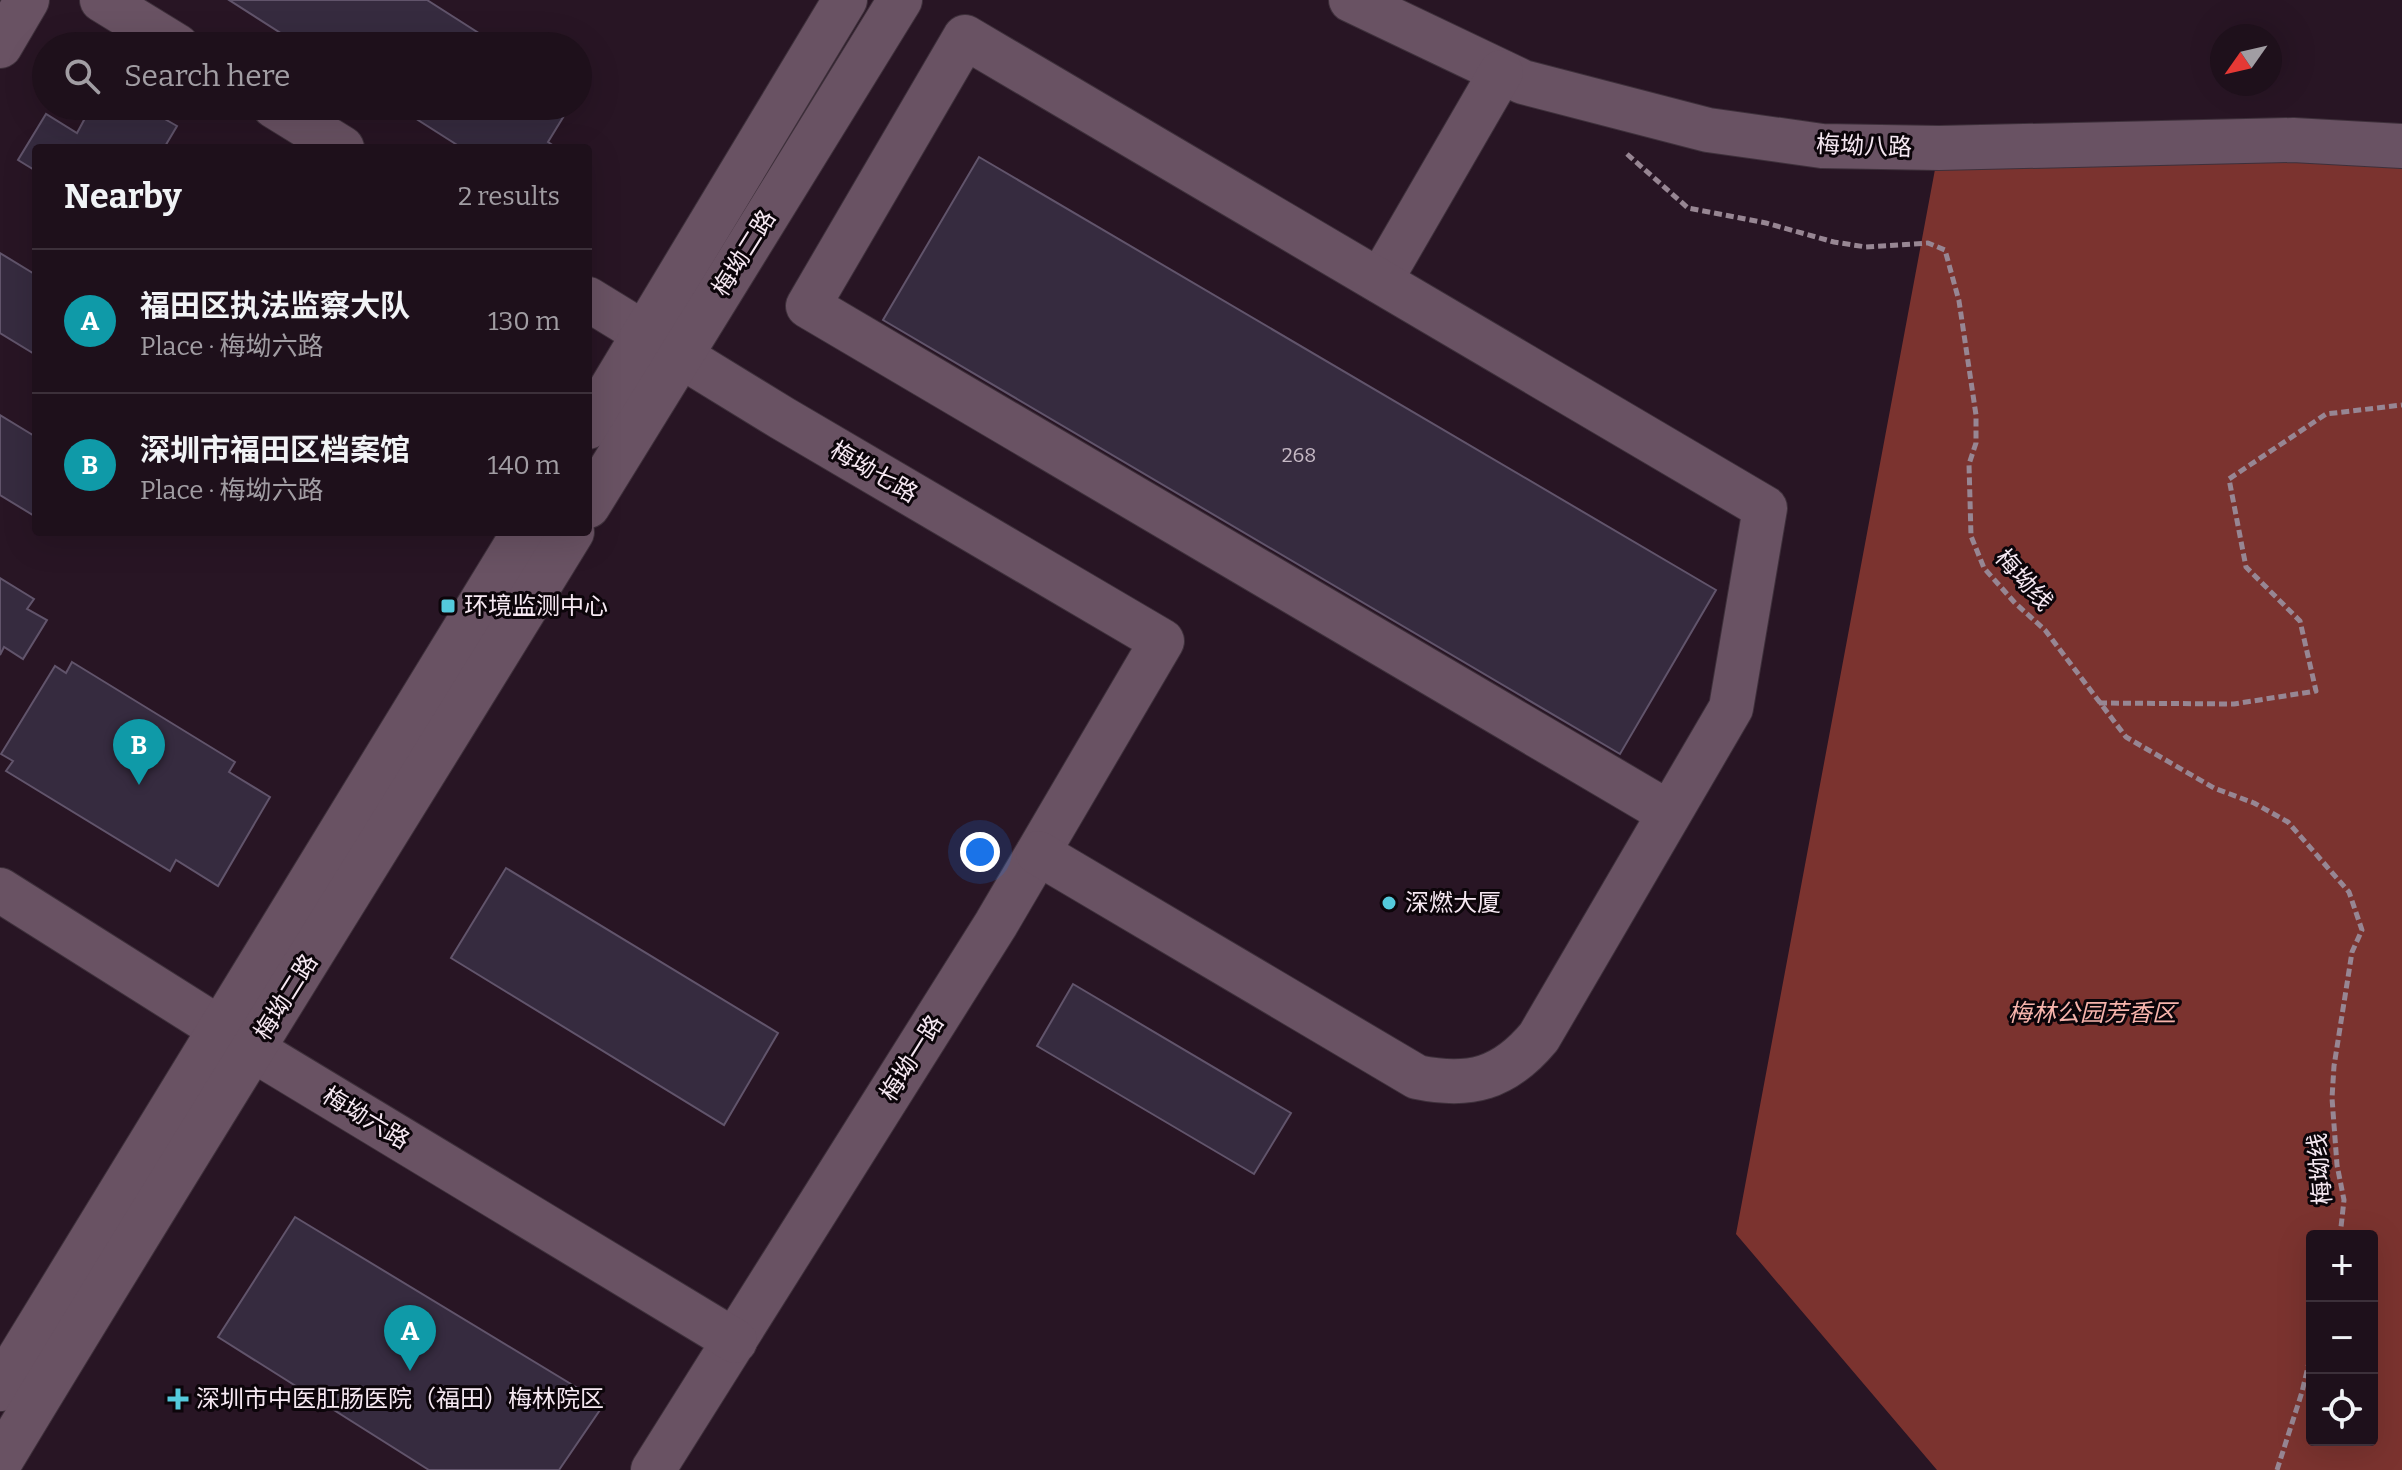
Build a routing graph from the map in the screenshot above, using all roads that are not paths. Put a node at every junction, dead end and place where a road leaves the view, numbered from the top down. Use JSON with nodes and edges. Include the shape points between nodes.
{"nodes":[{"id":1,"x":27,"y":0,"type":"edge"},
{"id":2,"x":102,"y":0,"type":"edge"},
{"id":3,"x":845,"y":0,"type":"edge"},
{"id":4,"x":900,"y":0,"type":"edge"},
{"id":5,"x":1351,"y":0,"type":"edge"},
{"id":6,"x":154,"y":32,"type":"edge"},
{"id":7,"x":0,"y":46,"type":"edge"},
{"id":8,"x":1501,"y":72,"type":"junction"},
{"id":9,"x":297,"y":120,"type":"edge"},
{"id":10,"x":336,"y":144,"type":"edge"},
{"id":11,"x":2402,"y":146,"type":"edge"},
{"id":12,"x":1380,"y":281,"type":"junction"},
{"id":13,"x":592,"y":301,"type":"edge"},
{"id":14,"x":664,"y":344,"type":"junction"},
{"id":15,"x":592,"y":423,"type":"edge"},
{"id":16,"x":592,"y":497,"type":"edge"},
{"id":17,"x":522,"y":536,"type":"edge"},
{"id":18,"x":569,"y":536,"type":"edge"},
{"id":19,"x":1162,"y":641,"type":"joint"},
{"id":20,"x":1669,"y":813,"type":"junction"},
{"id":21,"x":1038,"y":853,"type":"junction"},
{"id":22,"x":0,"y":890,"type":"edge"},
{"id":23,"x":236,"y":1039,"type":"junction"},
{"id":24,"x":735,"y":1341,"type":"junction"},
{"id":25,"x":0,"y":1389,"type":"edge"},
{"id":26,"x":0,"y":1462,"type":"edge"},
{"id":27,"x":653,"y":1470,"type":"edge"}],
"edges":[{"from":1,"to":7,"type":"street"},
{"from":2,"to":6,"type":"street"},
{"from":3,"to":14,"type":"street","name":"梅坳二路"},
{"from":4,"to":14,"type":"street","name":"梅坳二路"},
{"from":5,"to":8,"type":"street","name":"梅坳八路"},
{"from":8,"to":11,"type":"street","name":"梅坳八路","via":[[1708,130],[1822,146],[2293,140]]},
{"from":8,"to":12,"type":"street"},
{"from":9,"to":10,"type":"street"},
{"from":12,"to":20,"type":"street","via":[[1765,508],[1731,708]]},
{"from":12,"to":20,"type":"street","via":[[965,37],[808,306]]},
{"from":13,"to":14,"type":"street","name":"梅坳七路"},
{"from":14,"to":15,"type":"street","name":"梅坳二路"},
{"from":14,"to":16,"type":"street","name":"梅坳二路"},
{"from":14,"to":19,"type":"street","name":"梅坳七路"},
{"from":17,"to":23,"type":"street","name":"梅坳二路"},
{"from":18,"to":23,"type":"street","name":"梅坳二路"},
{"from":19,"to":21,"type":"street","name":"梅坳一路"},
{"from":20,"to":21,"type":"street","via":[[1539,1037],[1506,1068],[1462,1083],[1417,1077]]},
{"from":21,"to":24,"type":"street","name":"梅坳一路"},
{"from":22,"to":23,"type":"street","name":"梅坳六路"},
{"from":23,"to":24,"type":"street","name":"梅坳六路"},
{"from":23,"to":25,"type":"street","name":"梅坳二路"},
{"from":23,"to":26,"type":"street","name":"梅坳二路","via":[[197,1136]]},
{"from":24,"to":27,"type":"street","name":"梅坳一路"}]}
